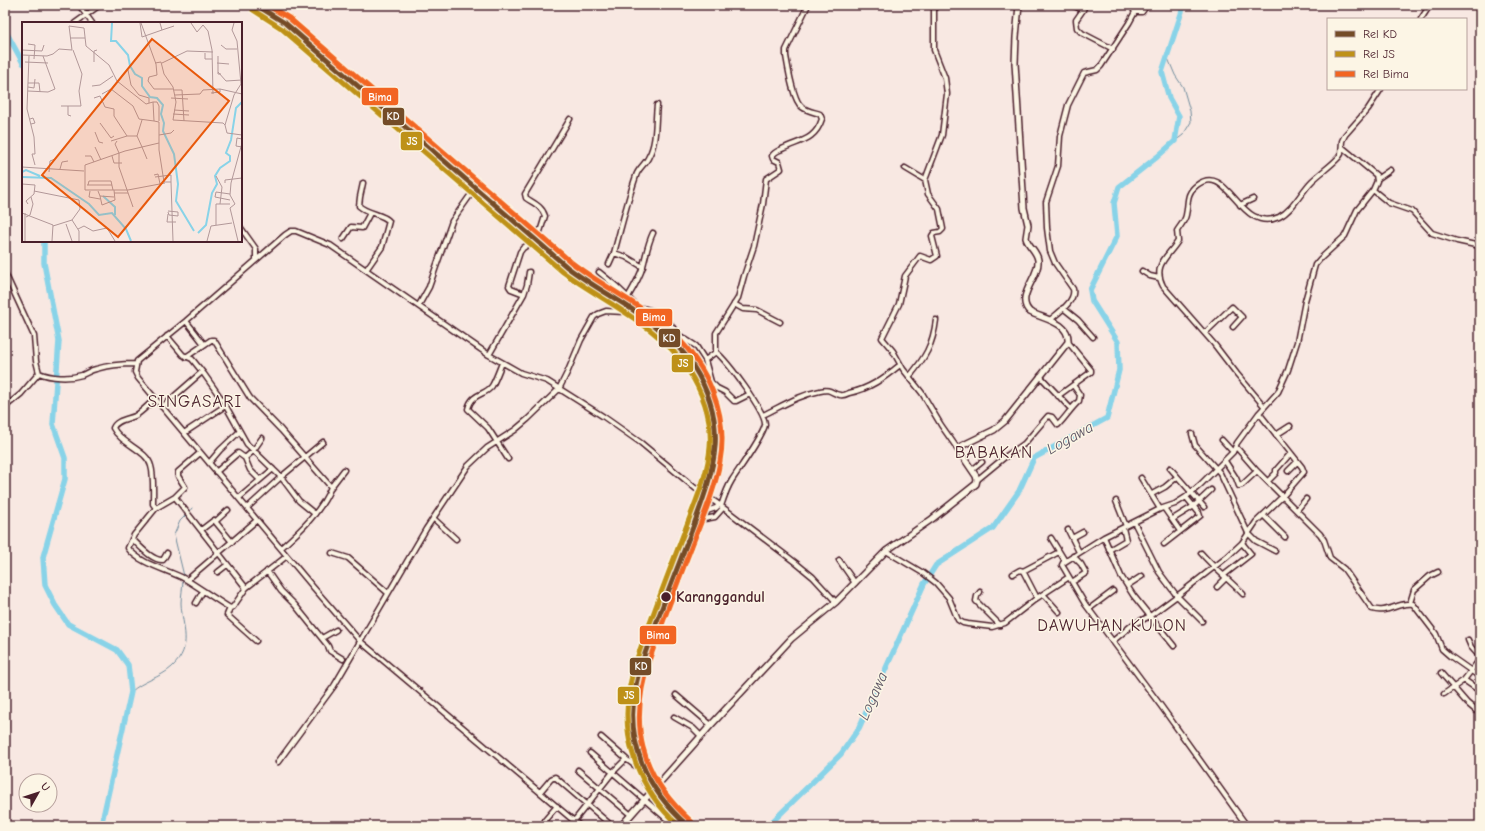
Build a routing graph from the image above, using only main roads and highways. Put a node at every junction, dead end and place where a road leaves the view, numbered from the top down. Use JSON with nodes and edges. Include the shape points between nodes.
{"nodes":[{"id":1,"x":1019,"y":5,"type":"edge"},
{"id":2,"x":621,"y":826,"type":"edge"}],
"edges":[{"from":1,"to":2,"type":"main road","via":[[1015,63],[1024,208],[1028,225],[1026,238],[1038,260],[1024,302],[1030,312],[1064,329],[1068,335],[1068,342],[1001,425],[957,448],[972,470],[977,480],[976,484],[886,552],[836,602],[787,643]]}]}
